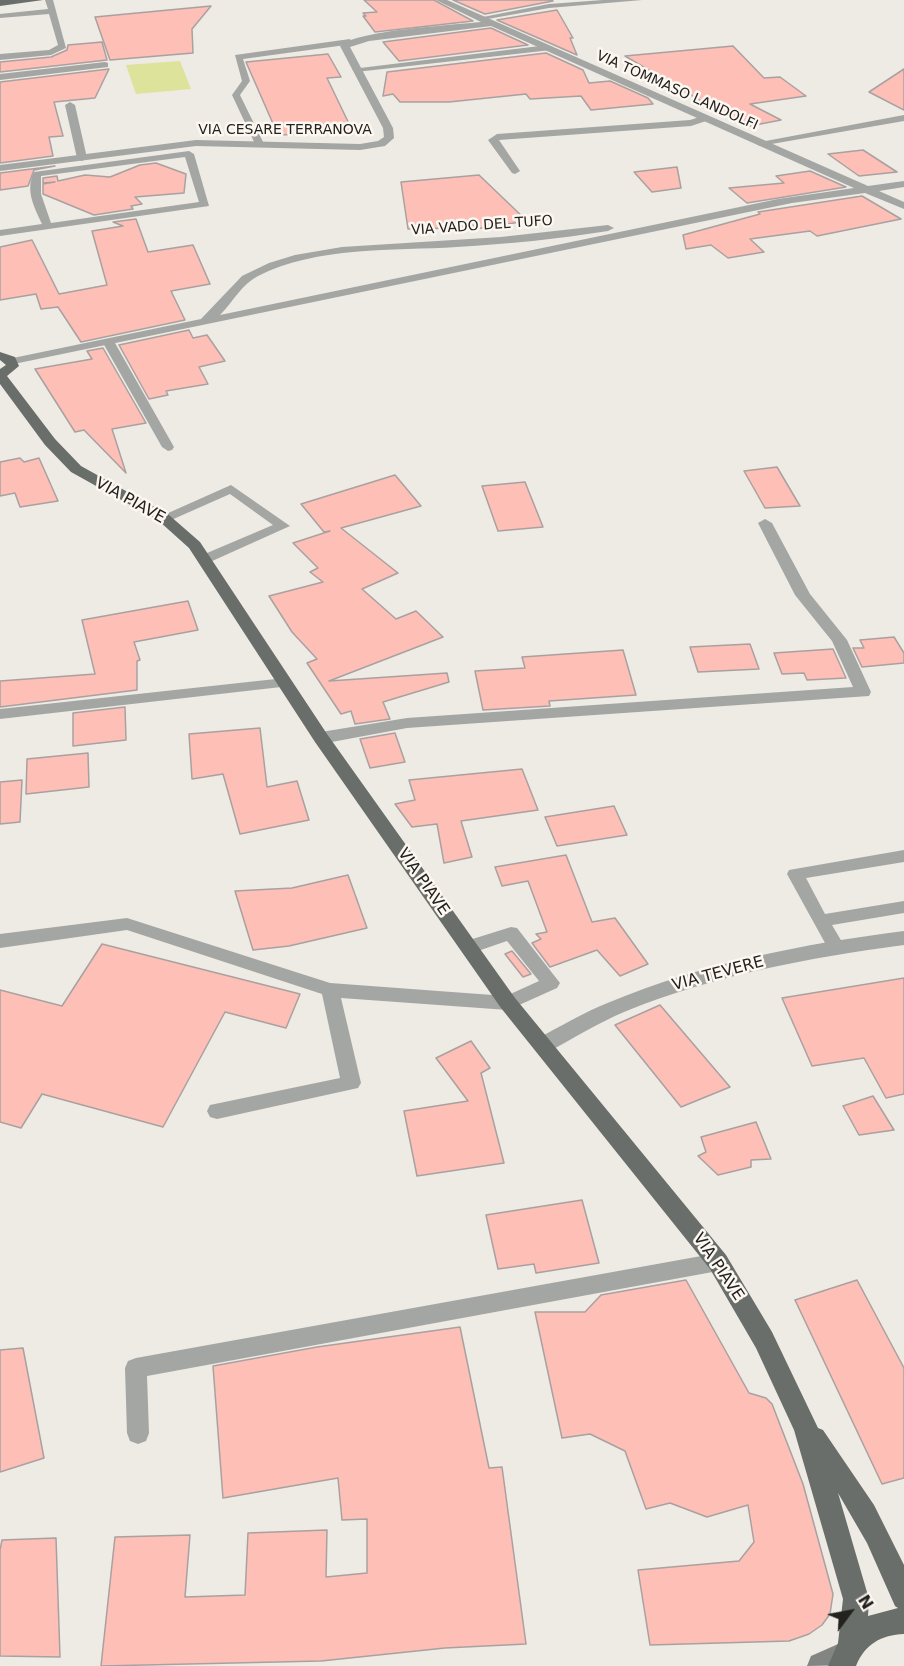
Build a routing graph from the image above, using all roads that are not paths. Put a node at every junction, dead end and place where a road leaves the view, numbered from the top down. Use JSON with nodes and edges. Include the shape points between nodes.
{"nodes":[{"id":1,"x":39,"y":0,"type":"edge"},
{"id":2,"x":49,"y":0,"type":"edge"},
{"id":3,"x":440,"y":0,"type":"edge"},
{"id":4,"x":638,"y":0,"type":"edge"},
{"id":5,"x":0,"y":3,"type":"edge"},
{"id":6,"x":51,"y":11,"type":"junction"},
{"id":7,"x":0,"y":16,"type":"edge"},
{"id":8,"x":486,"y":20,"type":"junction"},
{"id":9,"x":350,"y":42,"type":"junction"},
{"id":10,"x":548,"y":48,"type":"junction"},
{"id":11,"x":0,"y":57,"type":"edge"},
{"id":12,"x":105,"y":64,"type":"dead end"},
{"id":13,"x":356,"y":69,"type":"junction"},
{"id":14,"x":0,"y":77,"type":"edge"},
{"id":15,"x":70,"y":105,"type":"dead end"},
{"id":16,"x":706,"y":118,"type":"junction"},
{"id":17,"x":904,"y":118,"type":"edge"},
{"id":18,"x":760,"y":143,"type":"junction"},
{"id":19,"x":259,"y":144,"type":"junction"},
{"id":20,"x":82,"y":158,"type":"junction"},
{"id":21,"x":0,"y":168,"type":"edge"},
{"id":22,"x":515,"y":171,"type":"dead end"},
{"id":23,"x":904,"y":184,"type":"edge"},
{"id":24,"x":866,"y":189,"type":"junction"},
{"id":25,"x":788,"y":201,"type":"junction"},
{"id":26,"x":904,"y":206,"type":"edge"},
{"id":27,"x":48,"y":227,"type":"junction"},
{"id":28,"x":0,"y":233,"type":"edge"},
{"id":29,"x":201,"y":325,"type":"junction"},
{"id":30,"x":109,"y":343,"type":"junction"},
{"id":31,"x":0,"y":356,"type":"edge"},
{"id":32,"x":4,"y":371,"type":"edge"},
{"id":33,"x":168,"y":447,"type":"dead end"},
{"id":34,"x":164,"y":518,"type":"junction"},
{"id":35,"x":765,"y":523,"type":"dead end"},
{"id":36,"x":205,"y":559,"type":"junction"},
{"id":37,"x":285,"y":683,"type":"junction"},
{"id":38,"x":0,"y":714,"type":"edge"},
{"id":39,"x":321,"y":738,"type":"junction"},
{"id":40,"x":904,"y":856,"type":"edge"},
{"id":41,"x":904,"y":907,"type":"edge"},
{"id":42,"x":820,"y":921,"type":"junction"},
{"id":43,"x":904,"y":938,"type":"edge"},
{"id":44,"x":0,"y":941,"type":"edge"},
{"id":45,"x":469,"y":947,"type":"junction"},
{"id":46,"x":836,"y":947,"type":"junction"},
{"id":47,"x":330,"y":990,"type":"junction"},
{"id":48,"x":508,"y":1003,"type":"junction"},
{"id":49,"x":543,"y":1045,"type":"junction"},
{"id":50,"x":217,"y":1111,"type":"dead end"},
{"id":51,"x":718,"y":1262,"type":"junction"},
{"id":52,"x":806,"y":1428,"type":"junction"},
{"id":53,"x":138,"y":1433,"type":"dead end"},
{"id":54,"x":904,"y":1597,"type":"edge"},
{"id":55,"x":904,"y":1621,"type":"edge"},
{"id":56,"x":846,"y":1656,"type":"edge"},
{"id":57,"x":820,"y":1666,"type":"edge"}],
"edges":[{"from":1,"to":5,"type":"main road"},
{"from":2,"to":6,"type":"lane"},
{"from":3,"to":8,"type":"street","name":"VIA TOMMASO LANDOLFI"},
{"from":4,"to":8,"type":"lane","via":[[549,6]]},
{"from":6,"to":7,"type":"lane"},
{"from":6,"to":11,"type":"lane","via":[[63,46],[51,52]]},
{"from":8,"to":9,"type":"street"},
{"from":8,"to":10,"type":"street","name":"VIA TOMMASO LANDOLFI"},
{"from":9,"to":13,"type":"street","name":"VIA CESARE TERRANOVA","via":[[345,48]]},
{"from":9,"to":19,"type":"lane","via":[[238,57],[246,81],[236,93]]},
{"from":10,"to":13,"type":"lane"},
{"from":10,"to":16,"type":"street","name":"VIA TOMMASO LANDOLFI"},
{"from":12,"to":14,"type":"lane"},
{"from":13,"to":19,"type":"street","name":"VIA CESARE TERRANOVA","via":[[388,128],[386,142],[360,147]]},
{"from":15,"to":20,"type":"lane"},
{"from":16,"to":18,"type":"street","name":"VIA TOMMASO LANDOLFI"},
{"from":16,"to":22,"type":"lane","via":[[691,123],[497,137],[493,140]]},
{"from":17,"to":18,"type":"lane"},
{"from":18,"to":24,"type":"street","name":"VIA TOMMASO LANDOLFI"},
{"from":19,"to":20,"type":"street","name":"VIA CESARE TERRANOVA","via":[[196,143]]},
{"from":20,"to":21,"type":"street","name":"VIA CESARE TERRANOVA"},
{"from":23,"to":24,"type":"street","name":"VIA VADO DEL TUFO"},
{"from":24,"to":25,"type":"street","name":"VIA VADO DEL TUFO"},
{"from":24,"to":26,"type":"street","name":"VIA TOMMASO LANDOLFI"},
{"from":25,"to":29,"type":"street","name":"VIA VADO DEL TUFO"},
{"from":25,"to":29,"type":"street","name":"VIA VADO DEL TUFO","via":[[568,234],[304,258],[272,266],[244,279],[216,315]]},
{"from":27,"to":27,"type":"lane","via":[[35,193],[33,183],[37,174],[189,154],[205,204]]},
{"from":27,"to":28,"type":"lane"},
{"from":29,"to":30,"type":"street","name":"VIA VADO DEL TUFO"},
{"from":30,"to":32,"type":"street","name":"VIA VADO DEL TUFO"},
{"from":30,"to":33,"type":"lane"},
{"from":31,"to":32,"type":"main road"},
{"from":32,"to":34,"type":"main road","name":"VIA PIAVE","via":[[50,442],[75,469]]},
{"from":34,"to":36,"type":"main road","name":"VIA PIAVE"},
{"from":34,"to":36,"type":"lane","via":[[231,489],[283,526]]},
{"from":35,"to":39,"type":"street","via":[[804,595],[839,640],[863,692],[406,723]]},
{"from":36,"to":37,"type":"main road","name":"VIA PIAVE"},
{"from":37,"to":38,"type":"lane"},
{"from":37,"to":39,"type":"main road","name":"VIA PIAVE"},
{"from":39,"to":45,"type":"main road","name":"VIA PIAVE"},
{"from":40,"to":42,"type":"lane","via":[[795,874]]},
{"from":41,"to":42,"type":"lane"},
{"from":42,"to":46,"type":"lane"},
{"from":43,"to":46,"type":"street","name":"VIA TEVERE"},
{"from":44,"to":47,"type":"lane","via":[[127,924]]},
{"from":45,"to":48,"type":"main road","name":"VIA PIAVE"},
{"from":45,"to":48,"type":"lane","via":[[510,933],[551,982]]},
{"from":46,"to":49,"type":"street","name":"VIA TEVERE","via":[[740,966],[677,984],[614,1008]]},
{"from":47,"to":48,"type":"lane"},
{"from":47,"to":50,"type":"lane","via":[[351,1083]]},
{"from":48,"to":49,"type":"main road","name":"VIA PIAVE"},
{"from":49,"to":51,"type":"main road","name":"VIA PIAVE"},
{"from":51,"to":52,"type":"main road","name":"VIA PIAVE","via":[[764,1340]]},
{"from":51,"to":53,"type":"lane","via":[[136,1368]]},
{"from":52,"to":54,"type":"main road","name":"VIA PIAVE","via":[[852,1489]]},
{"from":52,"to":56,"type":"main road","name":"VIA PIAVE","via":[[856,1599]]},
{"from":55,"to":56,"type":"main road","via":[[877,1624],[862,1633]]},
{"from":56,"to":57,"type":"main road"}]}
